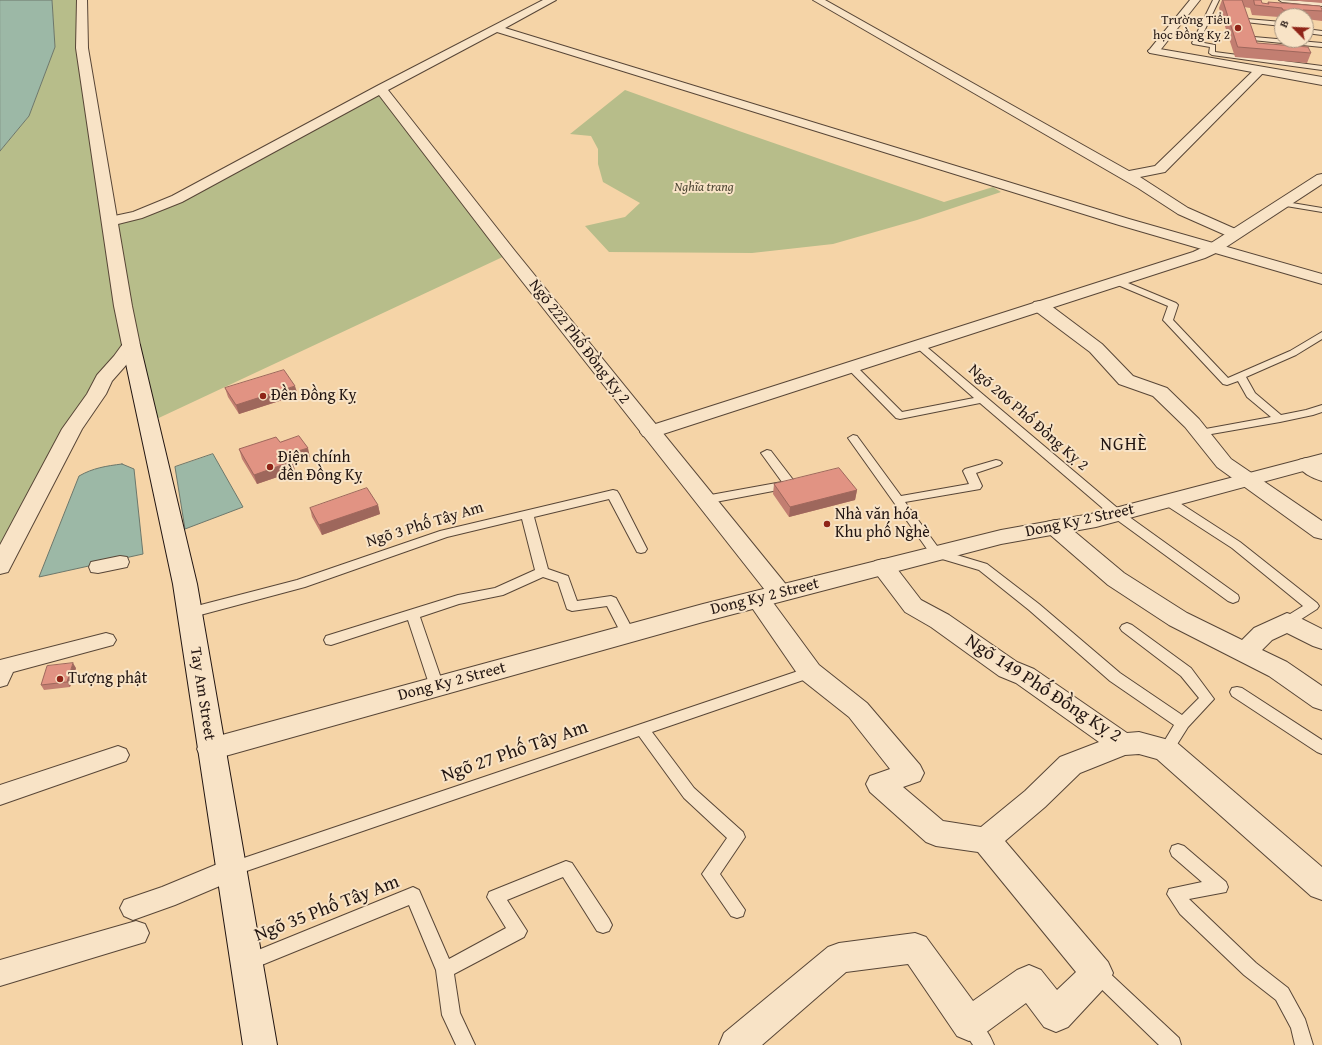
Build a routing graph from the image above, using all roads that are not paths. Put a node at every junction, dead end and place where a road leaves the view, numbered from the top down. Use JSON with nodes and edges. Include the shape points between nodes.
{"nodes":[{"id":1,"x":82,"y":0,"type":"edge"},
{"id":2,"x":551,"y":0,"type":"edge"},
{"id":3,"x":818,"y":0,"type":"edge"},
{"id":4,"x":1195,"y":0,"type":"edge"},
{"id":5,"x":1216,"y":0,"type":"edge"},
{"id":6,"x":1282,"y":0,"type":"edge"},
{"id":7,"x":1322,"y":4,"type":"edge"},
{"id":8,"x":1274,"y":24,"type":"edge"},
{"id":9,"x":1274,"y":28,"type":"edge"},
{"id":10,"x":497,"y":29,"type":"junction"},
{"id":11,"x":1254,"y":39,"type":"edge"},
{"id":12,"x":1322,"y":45,"type":"edge"},
{"id":13,"x":1256,"y":46,"type":"edge"},
{"id":14,"x":1322,"y":52,"type":"edge"},
{"id":15,"x":1322,"y":68,"type":"edge"},
{"id":16,"x":1260,"y":70,"type":"junction"},
{"id":17,"x":1322,"y":80,"type":"edge"},
{"id":18,"x":381,"y":89,"type":"junction"},
{"id":19,"x":1127,"y":176,"type":"junction"},
{"id":20,"x":1322,"y":178,"type":"edge"},
{"id":21,"x":1283,"y":203,"type":"junction"},
{"id":22,"x":1322,"y":210,"type":"edge"},
{"id":23,"x":110,"y":221,"type":"junction"},
{"id":24,"x":1235,"y":234,"type":"junction"},
{"id":25,"x":1214,"y":248,"type":"junction"},
{"id":26,"x":1322,"y":279,"type":"edge"},
{"id":27,"x":1116,"y":281,"type":"junction"},
{"id":28,"x":1040,"y":306,"type":"junction"},
{"id":29,"x":1322,"y":335,"type":"edge"},
{"id":30,"x":131,"y":345,"type":"junction"},
{"id":31,"x":919,"y":345,"type":"junction"},
{"id":32,"x":851,"y":367,"type":"junction"},
{"id":33,"x":1240,"y":376,"type":"junction"},
{"id":34,"x":983,"y":399,"type":"junction"},
{"id":35,"x":1322,"y":408,"type":"edge"},
{"id":36,"x":1280,"y":419,"type":"junction"},
{"id":37,"x":650,"y":432,"type":"junction"},
{"id":38,"x":1200,"y":433,"type":"junction"},
{"id":39,"x":853,"y":438,"type":"dead end"},
{"id":40,"x":767,"y":453,"type":"dead end"},
{"id":41,"x":996,"y":463,"type":"dead end"},
{"id":42,"x":1317,"y":466,"type":"edge"},
{"id":43,"x":1246,"y":480,"type":"junction"},
{"id":44,"x":705,"y":500,"type":"junction"},
{"id":45,"x":897,"y":500,"type":"junction"},
{"id":46,"x":1168,"y":501,"type":"junction"},
{"id":47,"x":527,"y":514,"type":"junction"},
{"id":48,"x":1117,"y":514,"type":"junction"},
{"id":49,"x":1055,"y":527,"type":"junction"},
{"id":50,"x":1322,"y":532,"type":"edge"},
{"id":51,"x":641,"y":549,"type":"dead end"},
{"id":52,"x":936,"y":553,"type":"junction"},
{"id":53,"x":120,"y":562,"type":"dead end"},
{"id":54,"x":0,"y":566,"type":"edge"},
{"id":55,"x":98,"y":567,"type":"dead end"},
{"id":56,"x":883,"y":567,"type":"junction"},
{"id":57,"x":542,"y":572,"type":"junction"},
{"id":58,"x":769,"y":596,"type":"junction"},
{"id":59,"x":1233,"y":598,"type":"dead end"},
{"id":60,"x":189,"y":613,"type":"junction"},
{"id":61,"x":413,"y":614,"type":"junction"},
{"id":62,"x":1287,"y":622,"type":"junction"},
{"id":63,"x":1127,"y":628,"type":"dead end"},
{"id":64,"x":628,"y":634,"type":"junction"},
{"id":65,"x":106,"y":640,"type":"dead end"},
{"id":66,"x":331,"y":640,"type":"dead end"},
{"id":67,"x":1322,"y":640,"type":"edge"},
{"id":68,"x":1244,"y":653,"type":"junction"},
{"id":69,"x":810,"y":672,"type":"junction"},
{"id":70,"x":0,"y":679,"type":"edge"},
{"id":71,"x":437,"y":687,"type":"junction"},
{"id":72,"x":1238,"y":692,"type":"dead end"},
{"id":73,"x":1322,"y":700,"type":"edge"},
{"id":74,"x":1183,"y":723,"type":"junction"},
{"id":75,"x":642,"y":730,"type":"junction"},
{"id":76,"x":1123,"y":744,"type":"junction"},
{"id":77,"x":1322,"y":748,"type":"edge"},
{"id":78,"x":211,"y":750,"type":"junction"},
{"id":79,"x":1166,"y":750,"type":"junction"},
{"id":80,"x":118,"y":755,"type":"dead end"},
{"id":81,"x":0,"y":795,"type":"edge"},
{"id":82,"x":986,"y":840,"type":"junction"},
{"id":83,"x":1178,"y":851,"type":"dead end"},
{"id":84,"x":232,"y":869,"type":"junction"},
{"id":85,"x":1322,"y":886,"type":"edge"},
{"id":86,"x":737,"y":910,"type":"dead end"},
{"id":87,"x":603,"y":924,"type":"dead end"},
{"id":88,"x":246,"y":963,"type":"junction"},
{"id":89,"x":445,"y":970,"type":"junction"},
{"id":90,"x":0,"y":973,"type":"edge"},
{"id":91,"x":1097,"y":974,"type":"junction"},
{"id":92,"x":977,"y":1035,"type":"edge"},
{"id":93,"x":739,"y":1044,"type":"edge"},
{"id":94,"x":260,"y":1045,"type":"edge"},
{"id":95,"x":466,"y":1045,"type":"edge"},
{"id":96,"x":1172,"y":1045,"type":"edge"},
{"id":97,"x":1304,"y":1045,"type":"edge"}],
"edges":[{"from":1,"to":23,"type":"street","name":"Tay Am Street","via":[[82,48]]},
{"from":2,"to":10,"type":"street"},
{"from":3,"to":19,"type":"street"},
{"from":4,"to":16,"type":"street","via":[[1154,51]]},
{"from":5,"to":15,"type":"lane","via":[[1195,43],[1213,46],[1212,53]]},
{"from":6,"to":7,"type":"lane"},
{"from":8,"to":9,"type":"lane","via":[[1248,24]]},
{"from":10,"to":18,"type":"street"},
{"from":10,"to":25,"type":"street"},
{"from":11,"to":12,"type":"lane"},
{"from":13,"to":14,"type":"lane"},
{"from":16,"to":17,"type":"street"},
{"from":16,"to":19,"type":"street","via":[[1160,169]]},
{"from":18,"to":23,"type":"street","via":[[168,204]]},
{"from":18,"to":37,"type":"street","name":"Ngõ 222 Phố Đồng Kỵ 2"},
{"from":19,"to":24,"type":"street","via":[[1183,211]]},
{"from":20,"to":21,"type":"street"},
{"from":21,"to":22,"type":"lane"},
{"from":21,"to":24,"type":"street"},
{"from":23,"to":30,"type":"street","name":"Tay Am Street"},
{"from":24,"to":25,"type":"street"},
{"from":25,"to":26,"type":"street"},
{"from":25,"to":27,"type":"street"},
{"from":27,"to":28,"type":"street"},
{"from":27,"to":33,"type":"lane","via":[[1173,305],[1168,320],[1227,382]]},
{"from":28,"to":31,"type":"street"},
{"from":28,"to":38,"type":"street","via":[[1096,348],[1126,380],[1160,392]]},
{"from":29,"to":33,"type":"lane","via":[[1293,353]]},
{"from":30,"to":54,"type":"street","via":[[104,379],[72,429]]},
{"from":30,"to":60,"type":"street","name":"Tay Am Street"},
{"from":31,"to":32,"type":"street"},
{"from":31,"to":34,"type":"lane","name":"Ngõ 206 Phố Đồng Kỵ 2"},
{"from":32,"to":34,"type":"lane","via":[[900,416]]},
{"from":32,"to":37,"type":"street"},
{"from":33,"to":36,"type":"lane","via":[[1251,394]]},
{"from":34,"to":48,"type":"lane","name":"Ngõ 206 Phố Đồng Kỵ 2"},
{"from":35,"to":36,"type":"lane","via":[[1309,414]]},
{"from":36,"to":38,"type":"lane"},
{"from":37,"to":44,"type":"street","name":"Ngõ 222 Phố Đồng Kỵ 2"},
{"from":38,"to":43,"type":"street","via":[[1224,463]]},
{"from":39,"to":45,"type":"lane"},
{"from":40,"to":44,"type":"lane","via":[[790,484]]},
{"from":41,"to":45,"type":"lane","via":[[969,471],[976,486]]},
{"from":42,"to":43,"type":"street","name":"Dong Ky 2 Street"},
{"from":43,"to":46,"type":"street","name":"Dong Ky 2 Street"},
{"from":43,"to":50,"type":"street"},
{"from":44,"to":58,"type":"street","name":"Ngõ 222 Phố Đồng Kỵ 2"},
{"from":45,"to":52,"type":"lane"},
{"from":46,"to":48,"type":"street","name":"Dong Ky 2 Street"},
{"from":46,"to":62,"type":"lane","via":[[1236,545],[1312,606]]},
{"from":47,"to":51,"type":"lane","name":"Ngõ 3 Phố Tây Am","via":[[613,494]]},
{"from":47,"to":57,"type":"lane"},
{"from":47,"to":60,"type":"lane","name":"Ngõ 3 Phố Tây Am","via":[[444,534],[300,584]]},
{"from":48,"to":49,"type":"street","name":"Dong Ky 2 Street"},
{"from":48,"to":59,"type":"lane","name":"Ngõ 206 Phố Đồng Kỵ 2"},
{"from":49,"to":52,"type":"street","name":"Dong Ky 2 Street"},
{"from":49,"to":68,"type":"street","via":[[1116,579],[1191,627]]},
{"from":52,"to":56,"type":"street","name":"Dong Ky 2 Street"},
{"from":52,"to":74,"type":"lane","via":[[983,567],[1115,677]]},
{"from":53,"to":55,"type":"street"},
{"from":56,"to":58,"type":"street","name":"Dong Ky 2 Street"},
{"from":56,"to":76,"type":"street","name":"Ngõ 149 Phố Đồng Kỵ 2","via":[[913,606],[940,621],[1008,669],[1025,676]]},
{"from":57,"to":61,"type":"lane","via":[[498,592],[458,600]]},
{"from":57,"to":64,"type":"lane","via":[[564,579],[572,606],[611,601]]},
{"from":58,"to":64,"type":"street","name":"Dong Ky 2 Street"},
{"from":58,"to":69,"type":"street","name":"Ngõ 222 Phố Đồng Kỵ 2"},
{"from":60,"to":78,"type":"street","name":"Tay Am Street"},
{"from":61,"to":66,"type":"lane"},
{"from":61,"to":71,"type":"lane"},
{"from":62,"to":67,"type":"street"},
{"from":62,"to":68,"type":"street","via":[[1263,634]]},
{"from":63,"to":74,"type":"lane","via":[[1186,672],[1207,698]]},
{"from":64,"to":71,"type":"street","name":"Dong Ky 2 Street"},
{"from":65,"to":70,"type":"street","via":[[5,666]]},
{"from":68,"to":73,"type":"street","via":[[1278,669]]},
{"from":69,"to":75,"type":"lane","name":"Ngõ 27 Phố Tây Am"},
{"from":69,"to":82,"type":"street","name":"Ngõ 222 Phố Đồng Kỵ 2","via":[[858,710],[910,773],[880,784],[936,833]]},
{"from":71,"to":78,"type":"street","name":"Dong Ky 2 Street"},
{"from":72,"to":77,"type":"lane"},
{"from":74,"to":79,"type":"lane"},
{"from":75,"to":84,"type":"lane","name":"Ngõ 27 Phố Tây Am"},
{"from":75,"to":86,"type":"lane","via":[[688,793],[737,837],[710,874]]},
{"from":76,"to":79,"type":"street","name":"Ngõ 149 Phố Đồng Kỵ 2","via":[[1139,743]]},
{"from":76,"to":82,"type":"street","via":[[1070,765],[1035,799]]},
{"from":78,"to":84,"type":"street","name":"Tay Am Street"},
{"from":79,"to":85,"type":"street","name":"Ngõ 149 Phố Đồng Kỵ 2"},
{"from":80,"to":81,"type":"street"},
{"from":82,"to":91,"type":"street"},
{"from":83,"to":97,"type":"lane","via":[[1220,887],[1174,894],[1186,909],[1250,969],[1282,994],[1299,1024]]},
{"from":84,"to":88,"type":"street","name":"Tay Am Street"},
{"from":84,"to":90,"type":"street","via":[[166,896],[134,920]]},
{"from":87,"to":89,"type":"lane","via":[[566,868],[495,897],[518,932]]},
{"from":88,"to":89,"type":"lane","name":"Ngõ 35 Phố Tây Am","via":[[413,896]]},
{"from":88,"to":94,"type":"street","name":"Tay Am Street"},
{"from":89,"to":95,"type":"lane","via":[[451,1015]]},
{"from":91,"to":92,"type":"street","via":[[1056,1015],[1029,981]]},
{"from":91,"to":96,"type":"lane"},
{"from":92,"to":93,"type":"street","via":[[916,948],[839,958]]}]}
